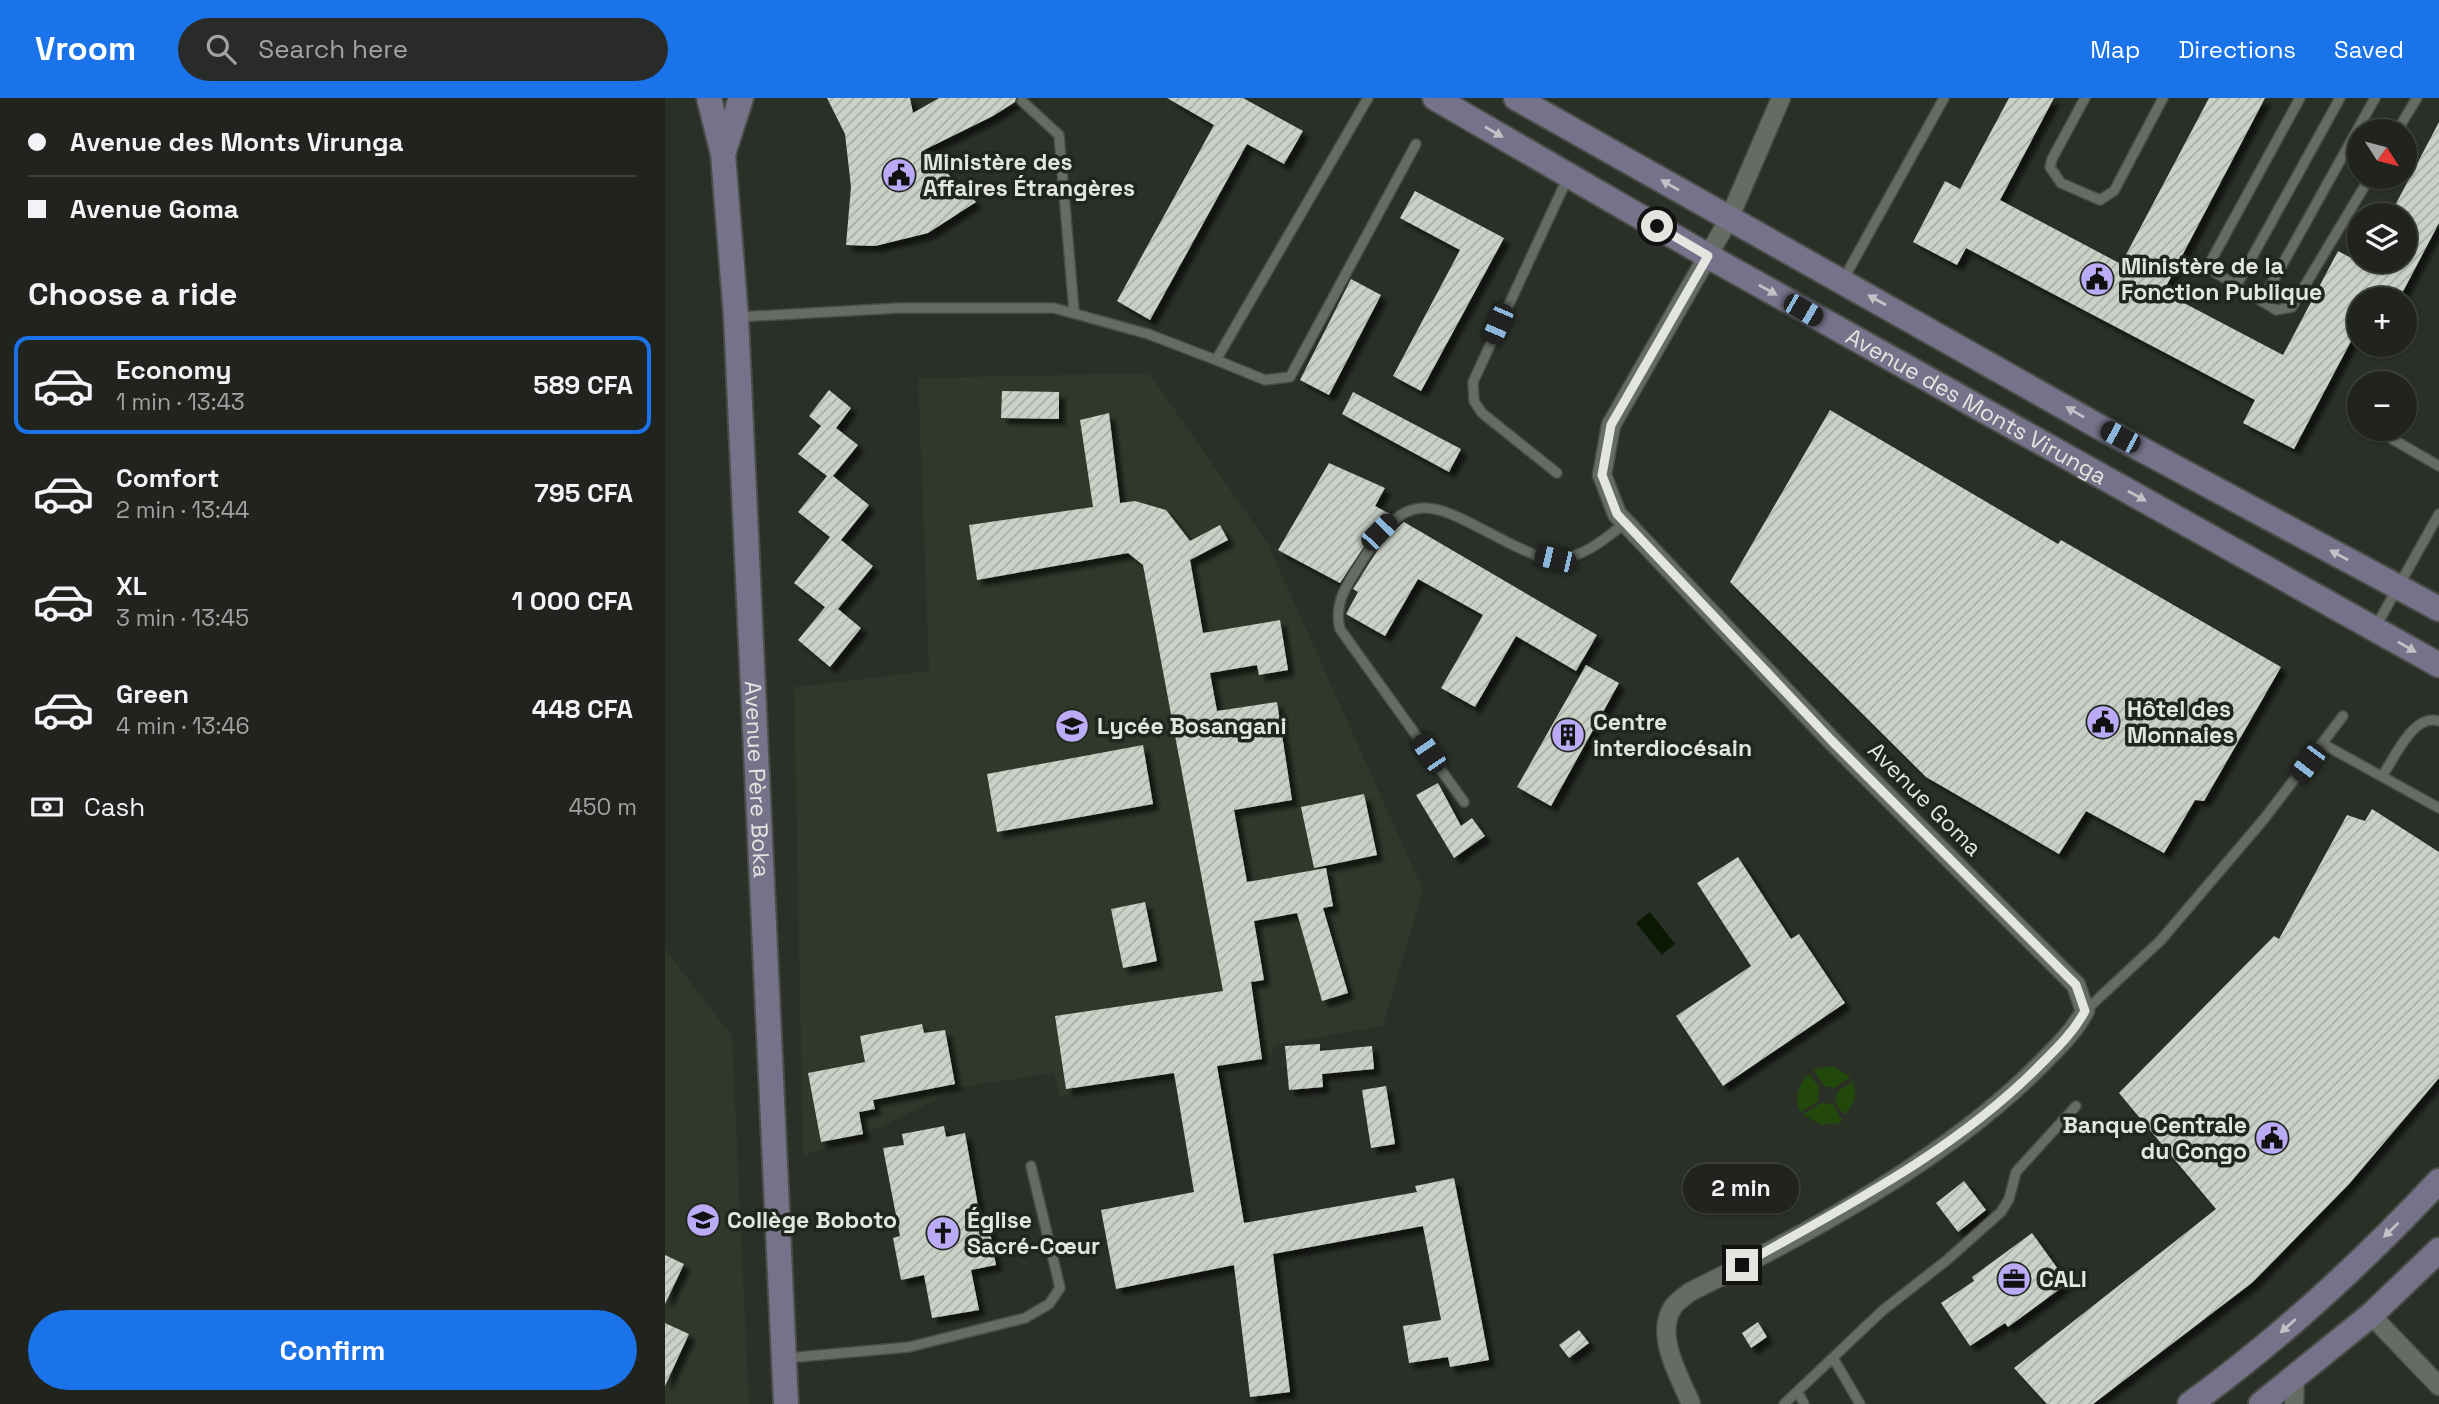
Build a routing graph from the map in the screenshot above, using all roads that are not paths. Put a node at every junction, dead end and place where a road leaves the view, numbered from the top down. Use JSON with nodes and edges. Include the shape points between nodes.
{"nodes":[{"id":1,"x":709,"y":98,"type":"edge"},
{"id":2,"x":741,"y":98,"type":"edge"},
{"id":3,"x":1369,"y":98,"type":"edge"},
{"id":4,"x":1434,"y":98,"type":"edge"},
{"id":5,"x":1515,"y":98,"type":"edge"},
{"id":6,"x":1781,"y":98,"type":"edge"},
{"id":7,"x":1944,"y":98,"type":"edge"},
{"id":8,"x":2085,"y":98,"type":"edge"},
{"id":9,"x":2163,"y":98,"type":"edge"},
{"id":10,"x":2300,"y":98,"type":"edge"},
{"id":11,"x":2340,"y":98,"type":"edge"},
{"id":12,"x":2375,"y":98,"type":"edge"},
{"id":13,"x":2417,"y":98,"type":"edge"},
{"id":14,"x":1022,"y":101,"type":"dead end"},
{"id":15,"x":2404,"y":119,"type":"edge"},
{"id":16,"x":1416,"y":144,"type":"dead end"},
{"id":17,"x":723,"y":154,"type":"junction"},
{"id":18,"x":1569,"y":176,"type":"junction"},
{"id":19,"x":2363,"y":189,"type":"edge"},
{"id":20,"x":1729,"y":219,"type":"junction"},
{"id":21,"x":1708,"y":256,"type":"junction"},
{"id":22,"x":1843,"y":281,"type":"junction"},
{"id":23,"x":2236,"y":286,"type":"junction"},
{"id":24,"x":2262,"y":301,"type":"junction"},
{"id":25,"x":1074,"y":311,"type":"junction"},
{"id":26,"x":736,"y":317,"type":"junction"},
{"id":27,"x":1216,"y":360,"type":"junction"},
{"id":28,"x":2396,"y":441,"type":"edge"},
{"id":29,"x":2439,"y":466,"type":"edge"},
{"id":30,"x":1557,"y":473,"type":"dead end"},
{"id":31,"x":2439,"y":514,"type":"edge"},
{"id":32,"x":1626,"y":522,"type":"junction"},
{"id":33,"x":2436,"y":527,"type":"edge"},
{"id":34,"x":2400,"y":588,"type":"junction"},
{"id":35,"x":2439,"y":609,"type":"edge"},
{"id":36,"x":2375,"y":628,"type":"junction"},
{"id":37,"x":2439,"y":665,"type":"edge"},
{"id":38,"x":2343,"y":716,"type":"dead end"},
{"id":39,"x":2439,"y":721,"type":"edge"},
{"id":40,"x":2323,"y":744,"type":"junction"},
{"id":41,"x":2382,"y":776,"type":"junction"},
{"id":42,"x":1464,"y":802,"type":"dead end"},
{"id":43,"x":2439,"y":808,"type":"edge"},
{"id":44,"x":2085,"y":1011,"type":"junction"},
{"id":45,"x":2076,"y":1106,"type":"dead end"},
{"id":46,"x":1031,"y":1166,"type":"dead end"},
{"id":47,"x":2439,"y":1181,"type":"edge"},
{"id":48,"x":2439,"y":1250,"type":"edge"},
{"id":49,"x":2371,"y":1315,"type":"junction"},
{"id":50,"x":1833,"y":1358,"type":"junction"},
{"id":51,"x":783,"y":1359,"type":"junction"},
{"id":52,"x":2295,"y":1379,"type":"junction"},
{"id":53,"x":2439,"y":1385,"type":"edge"},
{"id":54,"x":1798,"y":1392,"type":"junction"},
{"id":55,"x":786,"y":1404,"type":"edge"},
{"id":56,"x":1691,"y":1404,"type":"edge"},
{"id":57,"x":1784,"y":1404,"type":"edge"},
{"id":58,"x":1804,"y":1404,"type":"edge"},
{"id":59,"x":1860,"y":1404,"type":"edge"},
{"id":60,"x":2190,"y":1404,"type":"edge"},
{"id":61,"x":2261,"y":1404,"type":"edge"},
{"id":62,"x":2294,"y":1404,"type":"edge"}],
"edges":[{"from":1,"to":17,"type":"street"},
{"from":2,"to":17,"type":"street"},
{"from":3,"to":27,"type":"lane"},
{"from":4,"to":18,"type":"street","name":"Avenue des Monts Virunga","one_way":true},
{"from":20,"to":5,"type":"street","name":"Avenue des Monts Virunga","one_way":true},
{"from":6,"to":20,"type":"street","name":"Avenue Goma"},
{"from":7,"to":22,"type":"lane"},
{"from":8,"to":9,"type":"lane","via":[[2050,167],[2061,183],[2100,200],[2114,191]]},
{"from":10,"to":23,"type":"lane","via":[[2212,259],[2211,270]]},
{"from":11,"to":23,"type":"lane"},
{"from":12,"to":24,"type":"lane"},
{"from":13,"to":15,"type":"lane"},
{"from":14,"to":25,"type":"lane","via":[[1059,135]]},
{"from":16,"to":27,"type":"lane","via":[[1290,377],[1265,380]]},
{"from":17,"to":26,"type":"street","name":"Avenue Père Boka"},
{"from":18,"to":21,"type":"street","name":"Avenue des Monts Virunga"},
{"from":18,"to":30,"type":"lane","via":[[1473,382],[1474,401],[1482,413]]},
{"from":19,"to":24,"type":"lane","via":[[2292,307],[2276,310]]},
{"from":20,"to":21,"type":"street","name":"Avenue Goma"},
{"from":20,"to":22,"type":"street","name":"Avenue des Monts Virunga"},
{"from":21,"to":32,"type":"street","name":"Avenue Goma","via":[[1611,425],[1602,475],[1617,514]]},
{"from":21,"to":36,"type":"street","name":"Avenue des Monts Virunga","one_way":true},
{"from":34,"to":22,"type":"street","name":"Avenue des Monts Virunga","one_way":true,"via":[[2097,425]]},
{"from":23,"to":24,"type":"lane"},
{"from":25,"to":26,"type":"lane","via":[[899,308]]},
{"from":25,"to":27,"type":"lane"},
{"from":26,"to":51,"type":"street","name":"Avenue Père Boka"},
{"from":28,"to":29,"type":"lane"},
{"from":31,"to":33,"type":"lane"},
{"from":32,"to":42,"type":"lane","via":[[1581,554],[1555,559],[1529,553],[1437,508],[1416,509],[1395,516],[1379,532],[1339,599],[1336,612],[1341,628]]},
{"from":32,"to":44,"type":"street","name":"Avenue Goma","via":[[1832,741],[2076,985]]},
{"from":33,"to":34,"type":"lane"},
{"from":34,"to":35,"type":"street","name":"Avenue des Monts Virunga"},
{"from":34,"to":36,"type":"lane"},
{"from":36,"to":37,"type":"street","name":"Avenue des Monts Virunga","one_way":true},
{"from":38,"to":40,"type":"lane"},
{"from":39,"to":41,"type":"lane","via":[[2417,724]]},
{"from":40,"to":41,"type":"lane"},
{"from":40,"to":44,"type":"lane","via":[[2161,940]]},
{"from":41,"to":43,"type":"lane"},
{"from":44,"to":56,"type":"street","via":[[2074,1031],[2011,1094],[1906,1173],[1690,1292],[1673,1306],[1666,1327],[1671,1354]]},
{"from":45,"to":50,"type":"lane","via":[[2016,1172],[2001,1212]]},
{"from":46,"to":51,"type":"lane","via":[[1060,1288],[1049,1304],[1025,1318],[909,1347]]},
{"from":47,"to":60,"type":"street","one_way":true,"via":[[2339,1280],[2257,1353]]},
{"from":48,"to":49,"type":"street"},
{"from":49,"to":52,"type":"street"},
{"from":49,"to":53,"type":"street"},
{"from":50,"to":54,"type":"lane"},
{"from":50,"to":59,"type":"lane"},
{"from":51,"to":55,"type":"street","name":"Avenue Père Boka"},
{"from":52,"to":61,"type":"street"},
{"from":52,"to":62,"type":"street"},
{"from":54,"to":57,"type":"lane"},
{"from":54,"to":58,"type":"lane"}]}
